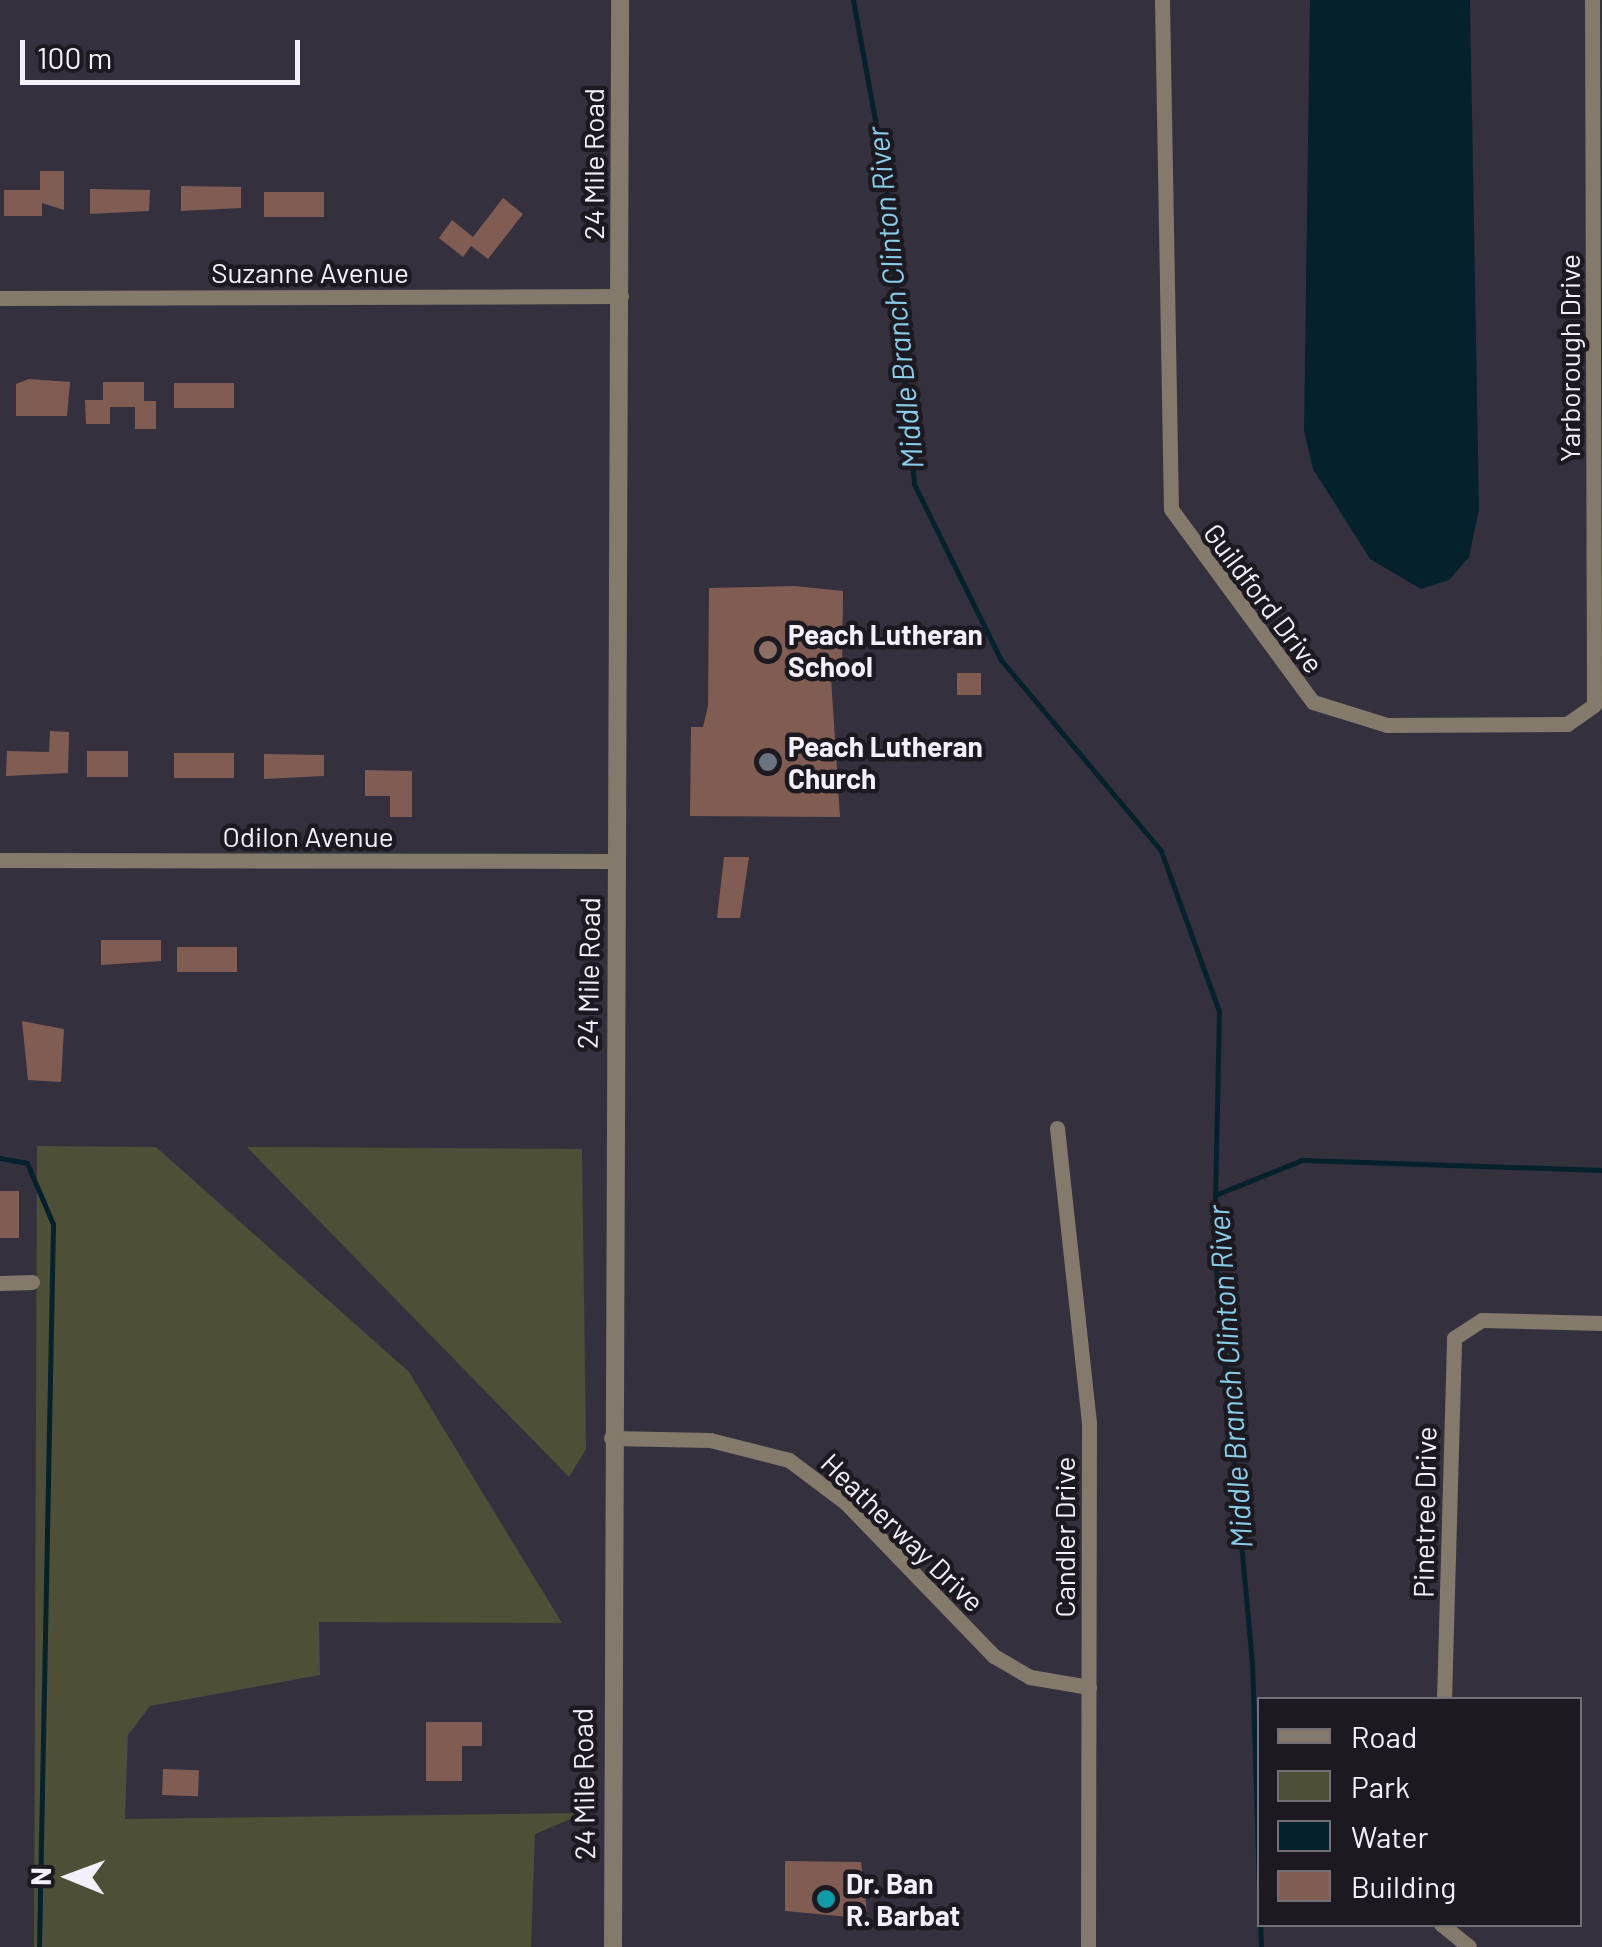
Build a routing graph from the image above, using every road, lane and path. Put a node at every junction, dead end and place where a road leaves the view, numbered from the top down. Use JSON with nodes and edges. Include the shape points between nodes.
{"nodes":[{"id":1,"x":620,"y":0,"type":"edge"},
{"id":2,"x":1162,"y":0,"type":"edge"},
{"id":3,"x":1592,"y":0,"type":"edge"},
{"id":4,"x":620,"y":296,"type":"junction"},
{"id":5,"x":0,"y":298,"type":"edge"},
{"id":6,"x":1598,"y":426,"type":"edge"},
{"id":7,"x":1590,"y":714,"type":"joint"},
{"id":8,"x":0,"y":860,"type":"edge"},
{"id":9,"x":616,"y":862,"type":"junction"},
{"id":10,"x":1057,"y":1128,"type":"dead end"},
{"id":11,"x":0,"y":1282,"type":"edge"},
{"id":12,"x":32,"y":1282,"type":"dead end"},
{"id":13,"x":1602,"y":1323,"type":"edge"},
{"id":14,"x":611,"y":1438,"type":"junction"},
{"id":15,"x":1089,"y":1687,"type":"junction"},
{"id":16,"x":1444,"y":1697,"type":"edge"},
{"id":17,"x":1443,"y":1931,"type":"edge"},
{"id":18,"x":613,"y":1947,"type":"edge"},
{"id":19,"x":1088,"y":1947,"type":"edge"},
{"id":20,"x":1469,"y":1947,"type":"edge"}],
"edges":[{"from":1,"to":4,"type":"street","name":"24 Mile Road"},
{"from":2,"to":7,"type":"street","name":"Guildford Drive","via":[[1164,476],[1192,549],[1300,689],[1331,714],[1387,726],[1567,724]]},
{"from":3,"to":6,"type":"street","name":"Yarborough Drive"},
{"from":4,"to":5,"type":"street","name":"Suzanne Avenue"},
{"from":4,"to":9,"type":"street","name":"24 Mile Road"},
{"from":6,"to":7,"type":"street","name":"Yarborough Drive"},
{"from":8,"to":9,"type":"street","name":"Odilon Avenue"},
{"from":9,"to":14,"type":"street","name":"24 Mile Road"},
{"from":10,"to":15,"type":"street","name":"Candler Drive","via":[[1089,1423]]},
{"from":11,"to":12,"type":"street"},
{"from":13,"to":16,"type":"street","name":"Pinetree Drive","via":[[1461,1327],[1452,1346]]},
{"from":14,"to":15,"type":"street","name":"Heatherway Drive","via":[[710,1440],[788,1460],[846,1503],[994,1656],[1030,1676]]},
{"from":14,"to":18,"type":"street","name":"24 Mile Road"},
{"from":15,"to":19,"type":"street","name":"Candler Drive"},
{"from":17,"to":20,"type":"street"}]}
